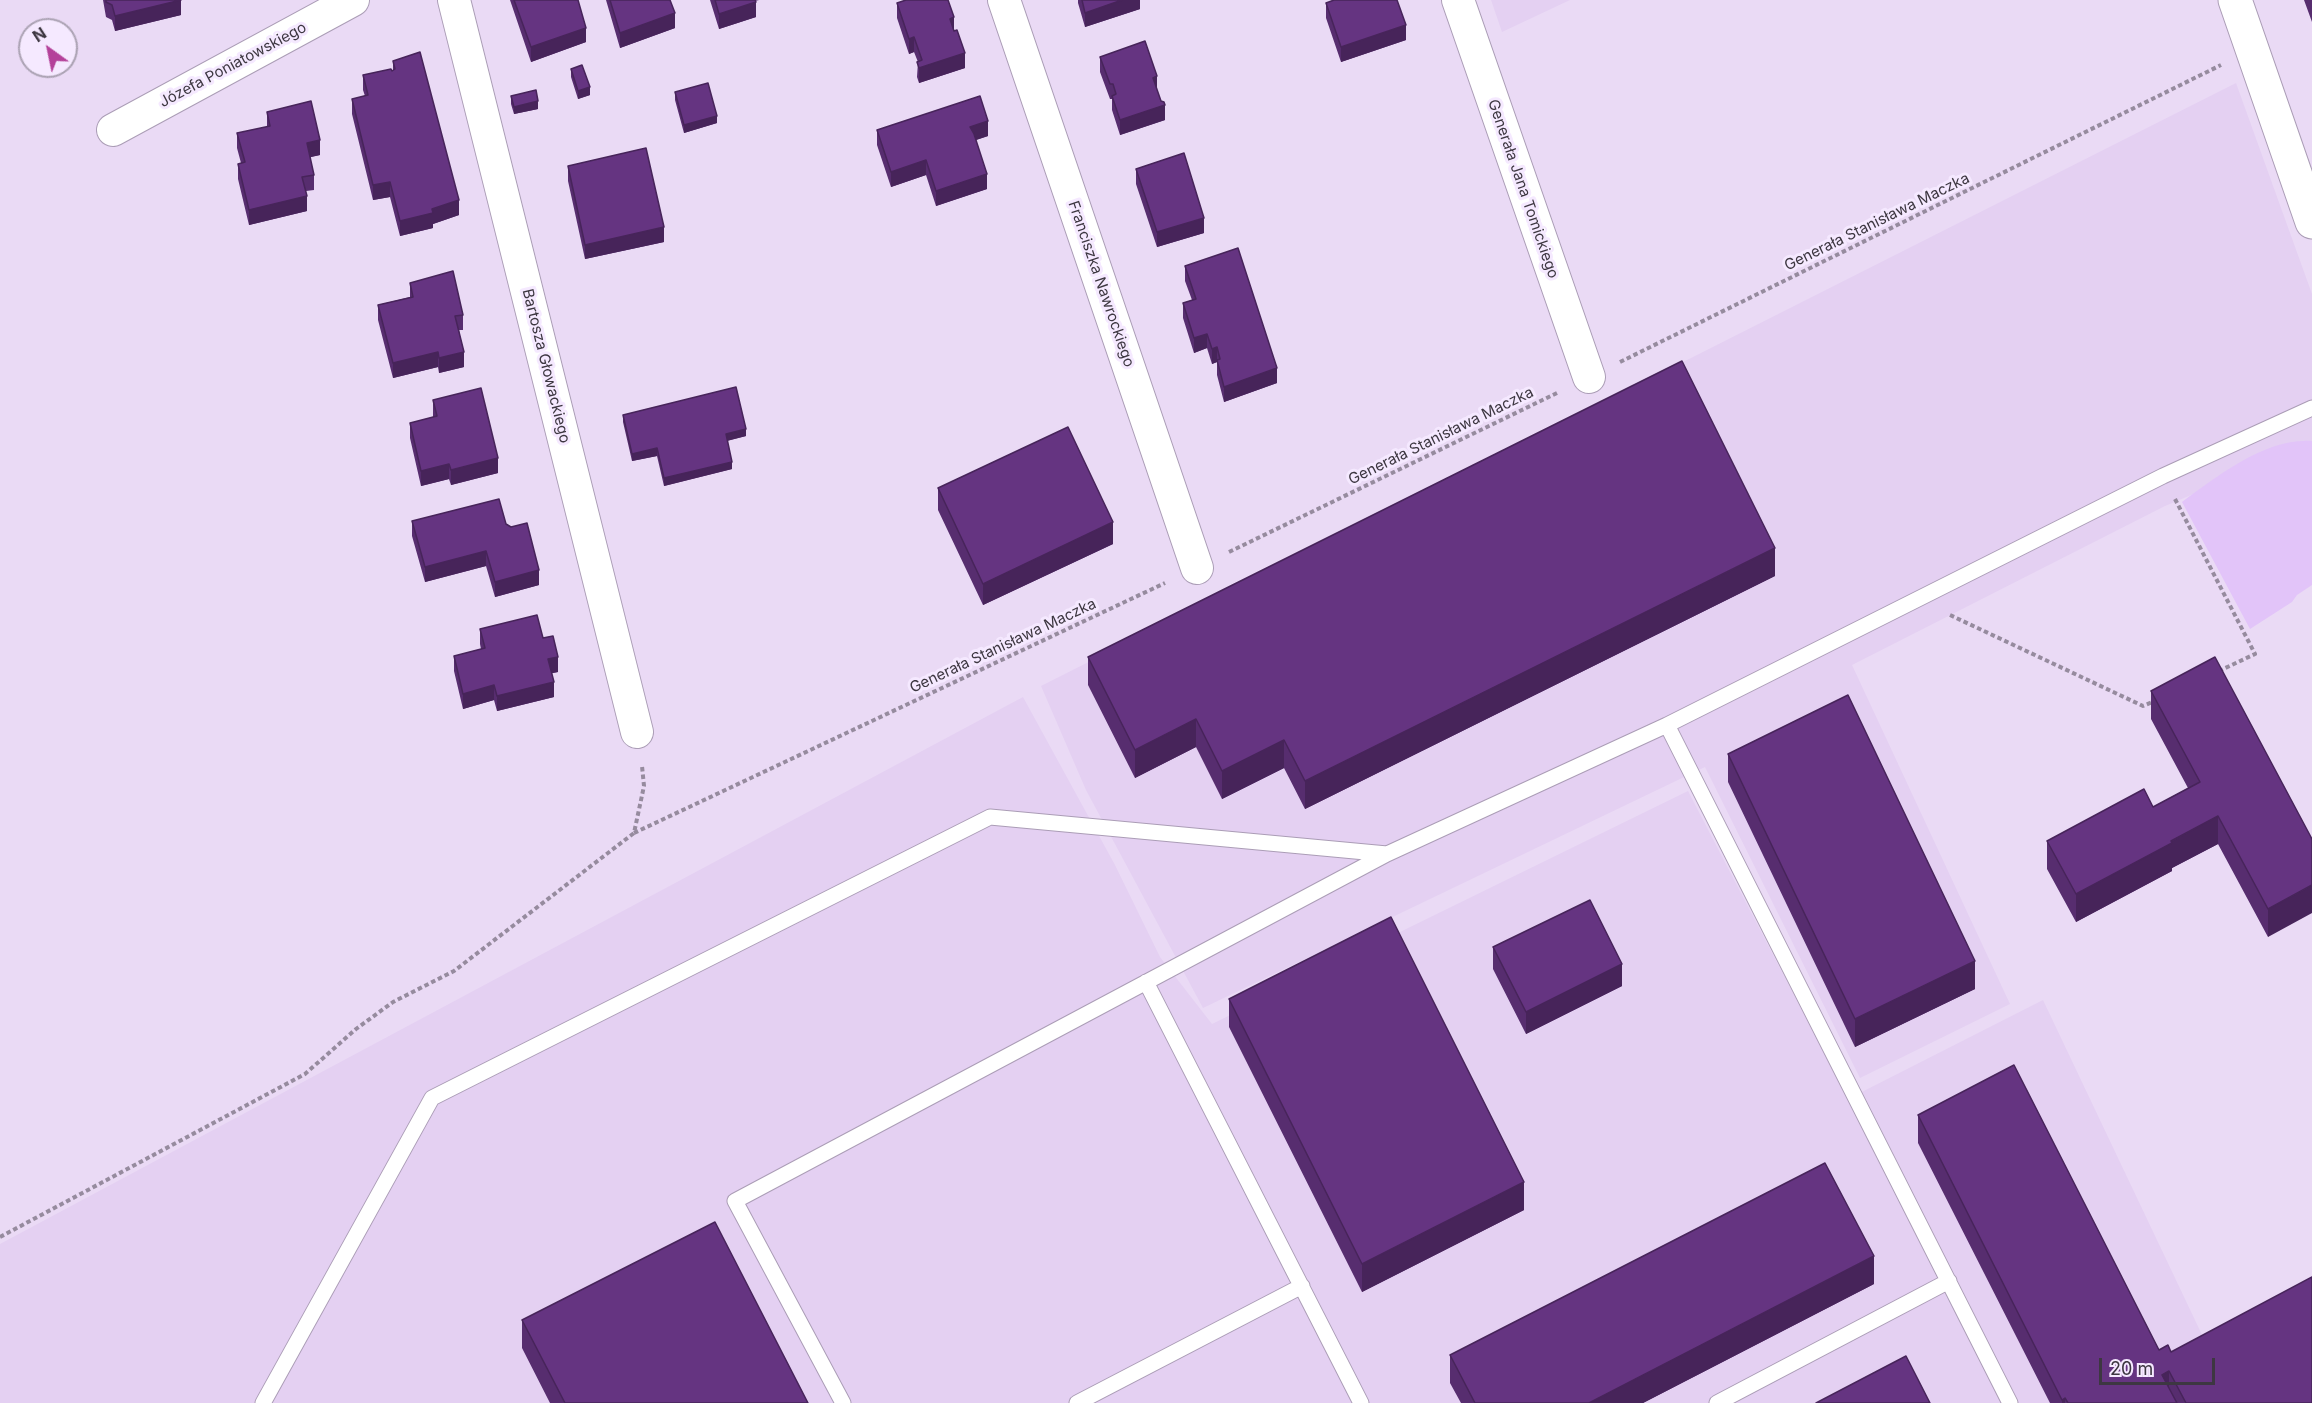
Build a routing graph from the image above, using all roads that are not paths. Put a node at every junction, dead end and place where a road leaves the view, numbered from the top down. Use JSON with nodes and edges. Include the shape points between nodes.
{"nodes":[{"id":1,"x":353,"y":0,"type":"edge"},
{"id":2,"x":454,"y":0,"type":"edge"},
{"id":3,"x":1004,"y":0,"type":"edge"},
{"id":4,"x":1458,"y":0,"type":"edge"},
{"id":5,"x":2235,"y":0,"type":"edge"},
{"id":6,"x":113,"y":129,"type":"dead end"},
{"id":7,"x":2312,"y":222,"type":"edge"},
{"id":8,"x":1589,"y":377,"type":"road end"},
{"id":9,"x":2312,"y":408,"type":"edge"},
{"id":10,"x":1197,"y":568,"type":"road end"},
{"id":11,"x":1667,"y":725,"type":"junction"},
{"id":12,"x":637,"y":732,"type":"road end"},
{"id":13,"x":1388,"y":854,"type":"junction"},
{"id":14,"x":1146,"y":982,"type":"junction"},
{"id":15,"x":1949,"y":1281,"type":"junction"},
{"id":16,"x":1302,"y":1286,"type":"junction"},
{"id":17,"x":263,"y":1403,"type":"edge"},
{"id":18,"x":843,"y":1403,"type":"edge"},
{"id":19,"x":1077,"y":1403,"type":"edge"},
{"id":20,"x":1361,"y":1403,"type":"edge"},
{"id":21,"x":1717,"y":1403,"type":"edge"},
{"id":22,"x":2010,"y":1403,"type":"edge"}],
"edges":[{"from":1,"to":6,"type":"street","name":"Józefa Poniatowskiego"},
{"from":2,"to":12,"type":"street","name":"Bartosza Głowackiego"},
{"from":3,"to":10,"type":"street","name":"Franciszka Nawrockiego"},
{"from":4,"to":8,"type":"street","name":"Generała Jana Tomickiego"},
{"from":5,"to":7,"type":"street"},
{"from":9,"to":11,"type":"lane","via":[[2163,476]]},
{"from":11,"to":13,"type":"lane"},
{"from":11,"to":15,"type":"lane"},
{"from":13,"to":14,"type":"lane"},
{"from":13,"to":17,"type":"lane","via":[[990,817],[432,1098]]},
{"from":14,"to":16,"type":"lane"},
{"from":14,"to":18,"type":"lane","via":[[735,1201]]},
{"from":15,"to":21,"type":"lane"},
{"from":15,"to":22,"type":"lane"},
{"from":16,"to":19,"type":"lane"},
{"from":16,"to":20,"type":"lane"}]}
